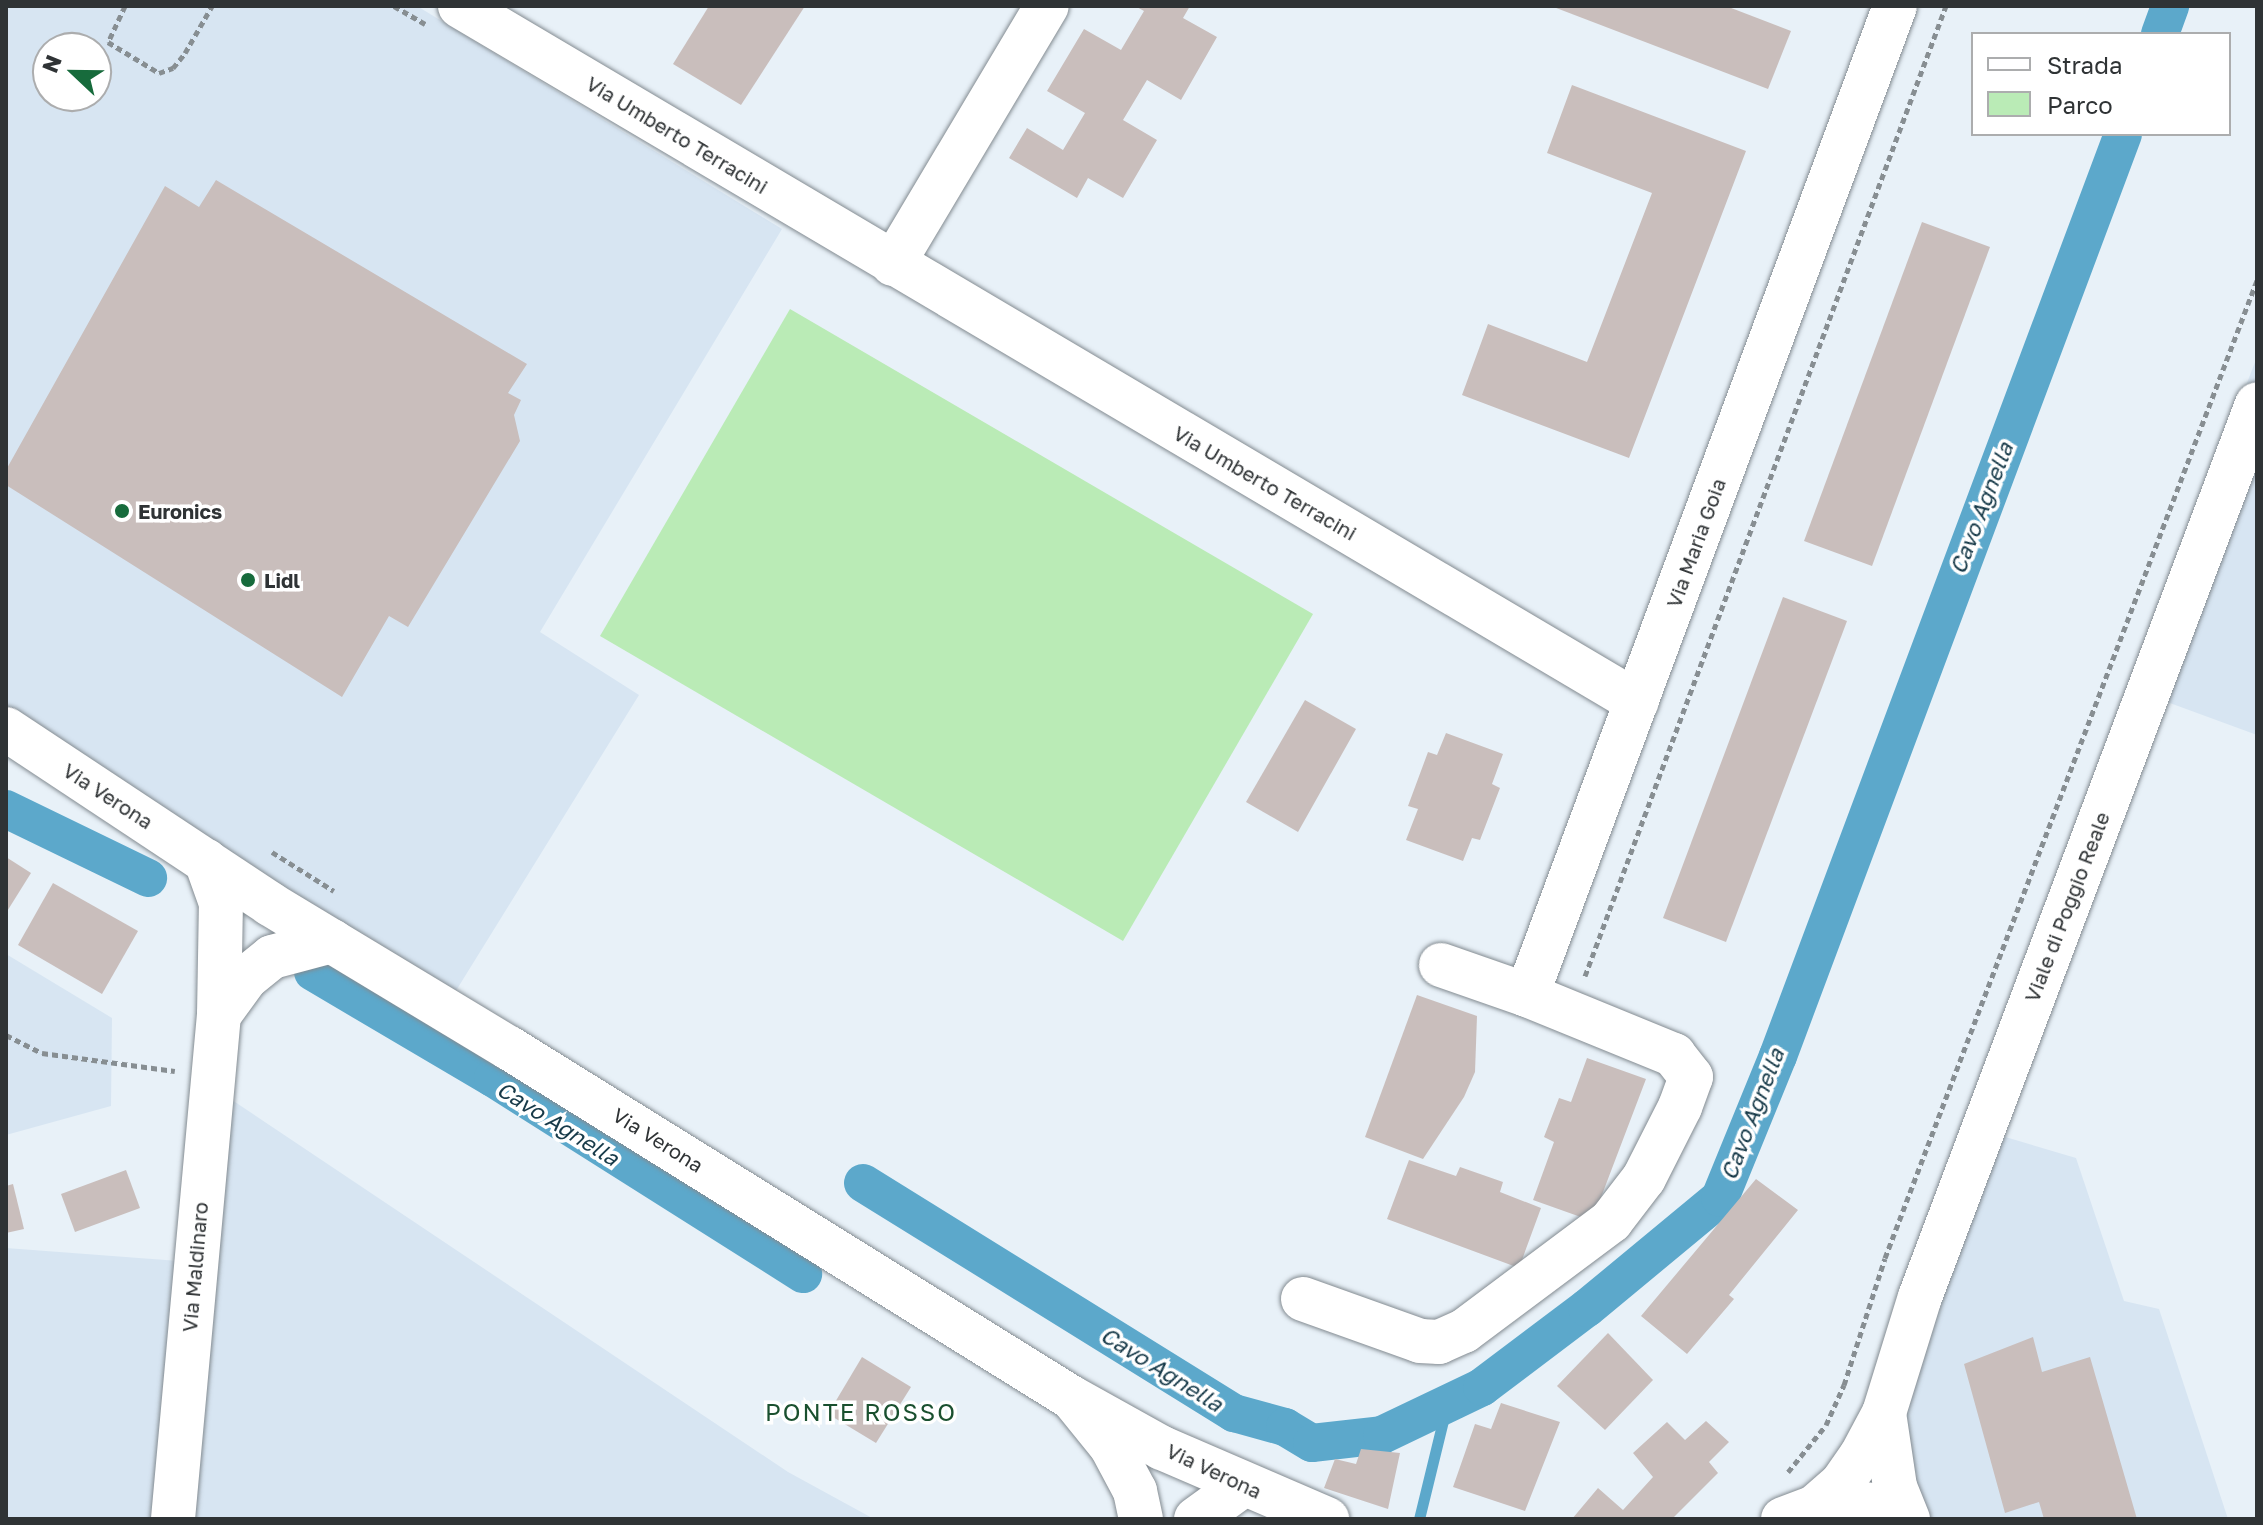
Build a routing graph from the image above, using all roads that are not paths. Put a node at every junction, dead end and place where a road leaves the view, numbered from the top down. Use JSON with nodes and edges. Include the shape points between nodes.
{"nodes":[{"id":1,"x":460,"y":6,"type":"edge"},
{"id":2,"x":1047,"y":6,"type":"edge"},
{"id":3,"x":1895,"y":6,"type":"edge"},
{"id":4,"x":893,"y":264,"type":"junction"},
{"id":5,"x":2257,"y":404,"type":"edge"},
{"id":6,"x":1637,"y":702,"type":"junction"},
{"id":7,"x":6,"y":729,"type":"edge"},
{"id":8,"x":206,"y":861,"type":"junction"},
{"id":9,"x":332,"y":941,"type":"junction"},
{"id":10,"x":1441,"y":965,"type":"dead end"},
{"id":11,"x":1527,"y":995,"type":"junction"},
{"id":12,"x":219,"y":1015,"type":"junction"},
{"id":13,"x":1303,"y":1299,"type":"dead end"},
{"id":14,"x":1072,"y":1398,"type":"junction"},
{"id":15,"x":1884,"y":1413,"type":"junction"},
{"id":16,"x":1252,"y":1501,"type":"edge"},
{"id":17,"x":1794,"y":1501,"type":"edge"},
{"id":18,"x":173,"y":1519,"type":"edge"},
{"id":19,"x":1141,"y":1519,"type":"edge"},
{"id":20,"x":1196,"y":1519,"type":"edge"},
{"id":21,"x":1327,"y":1519,"type":"edge"},
{"id":22,"x":1905,"y":1519,"type":"edge"}],
"edges":[{"from":1,"to":4,"type":"street","name":"Via Umberto Terracini"},
{"from":2,"to":4,"type":"street"},
{"from":3,"to":6,"type":"street","name":"Via Maria Goia"},
{"from":4,"to":6,"type":"street","name":"Via Umberto Terracini"},
{"from":5,"to":15,"type":"street","name":"Viale di Poggio Reale","via":[[1920,1297]]},
{"from":6,"to":11,"type":"street","name":"Via Maria Goia"},
{"from":7,"to":8,"type":"street","name":"Via Verona"},
{"from":8,"to":9,"type":"street","name":"Via Verona"},
{"from":8,"to":12,"type":"street","name":"Via Maldinaro","via":[[221,903]]},
{"from":9,"to":12,"type":"street","name":"Via Maldinaro","via":[[272,957],[246,978]]},
{"from":9,"to":14,"type":"street","name":"Via Verona"},
{"from":10,"to":11,"type":"street"},
{"from":11,"to":13,"type":"street","via":[[1674,1055],[1691,1077],[1644,1178],[1611,1221],[1464,1331],[1439,1342],[1420,1341]]},
{"from":12,"to":18,"type":"street","name":"Via Maldinaro"},
{"from":14,"to":16,"type":"street","name":"Via Verona"},
{"from":14,"to":19,"type":"street","via":[[1111,1446],[1135,1491]]},
{"from":15,"to":17,"type":"street","name":"Viale di Poggio Reale","via":[[1842,1483]]},
{"from":15,"to":22,"type":"street","name":"Viale di Poggio Reale"},
{"from":16,"to":20,"type":"street"},
{"from":16,"to":21,"type":"street","name":"Via Verona"},
{"from":17,"to":22,"type":"street","via":[[1873,1505]]}]}
